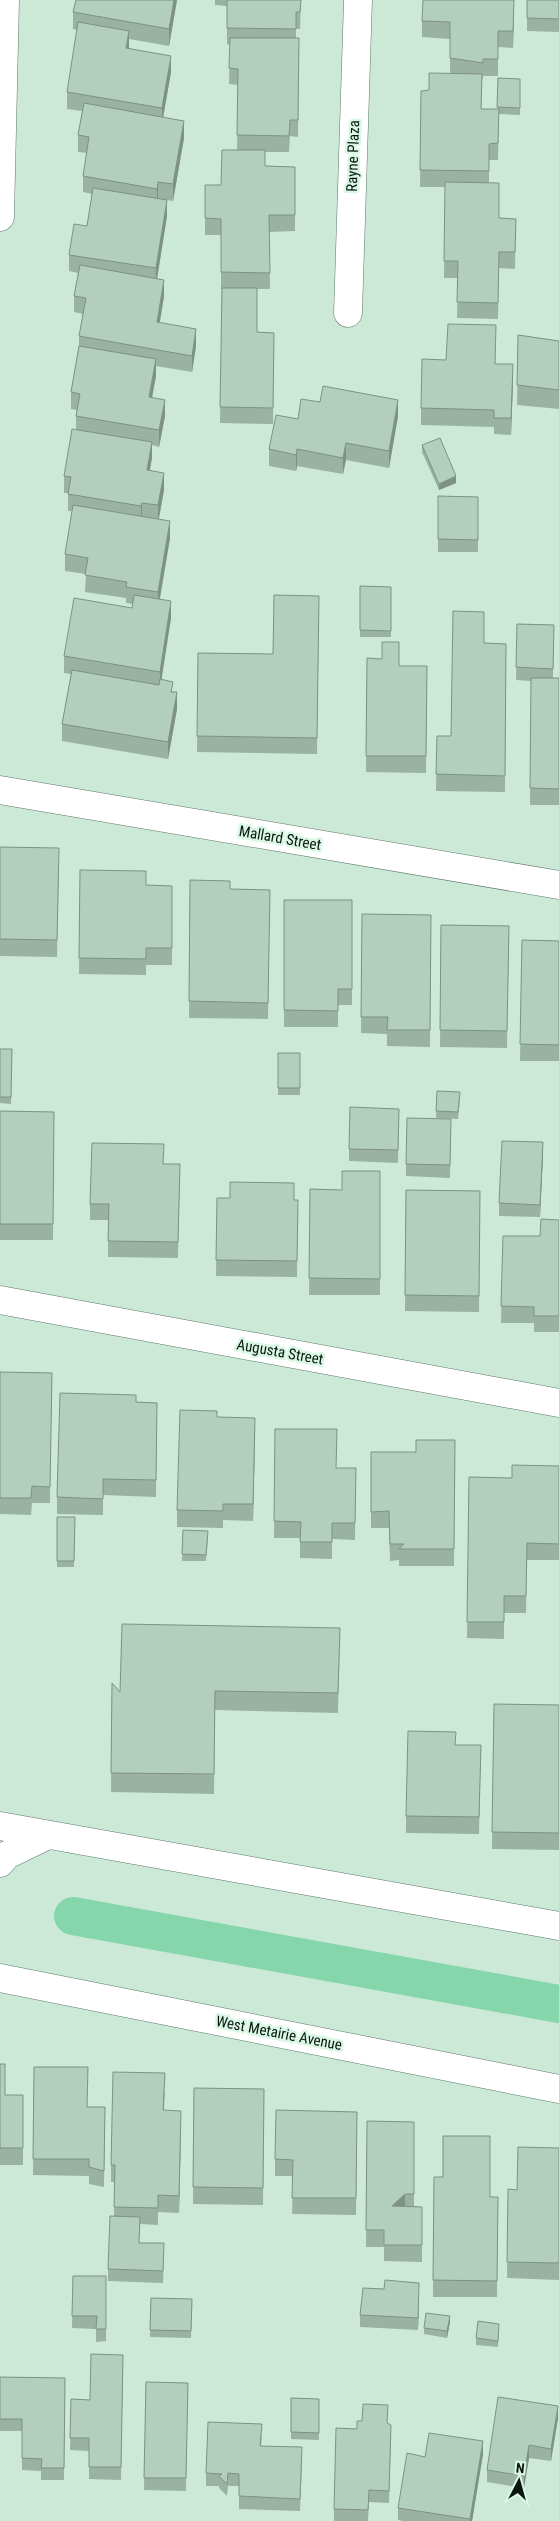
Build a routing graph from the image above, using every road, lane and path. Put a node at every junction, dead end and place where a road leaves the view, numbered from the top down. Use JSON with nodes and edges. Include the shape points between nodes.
{"nodes":[{"id":1,"x":5,"y":0,"type":"edge"},
{"id":2,"x":358,"y":0,"type":"edge"},
{"id":3,"x":0,"y":217,"type":"edge"},
{"id":4,"x":348,"y":313,"type":"dead end"},
{"id":5,"x":0,"y":790,"type":"edge"},
{"id":6,"x":559,"y":885,"type":"edge"},
{"id":7,"x":0,"y":1300,"type":"edge"},
{"id":8,"x":559,"y":1403,"type":"edge"},
{"id":9,"x":0,"y":1826,"type":"edge"},
{"id":10,"x":48,"y":1835,"type":"junction"},
{"id":11,"x":0,"y":1863,"type":"edge"},
{"id":12,"x":559,"y":1926,"type":"edge"},
{"id":13,"x":6,"y":1975,"type":"edge"},
{"id":14,"x":559,"y":2088,"type":"edge"}],
"edges":[{"from":1,"to":3,"type":"street"},
{"from":2,"to":4,"type":"street","name":"Rayne Plaza"},
{"from":5,"to":6,"type":"street","name":"Mallard Street"},
{"from":7,"to":8,"type":"street","name":"Augusta Street"},
{"from":9,"to":10,"type":"street"},
{"from":10,"to":11,"type":"street","via":[[7,1855]]},
{"from":10,"to":12,"type":"street"},
{"from":13,"to":14,"type":"street","name":"West Metairie Avenue"}]}
